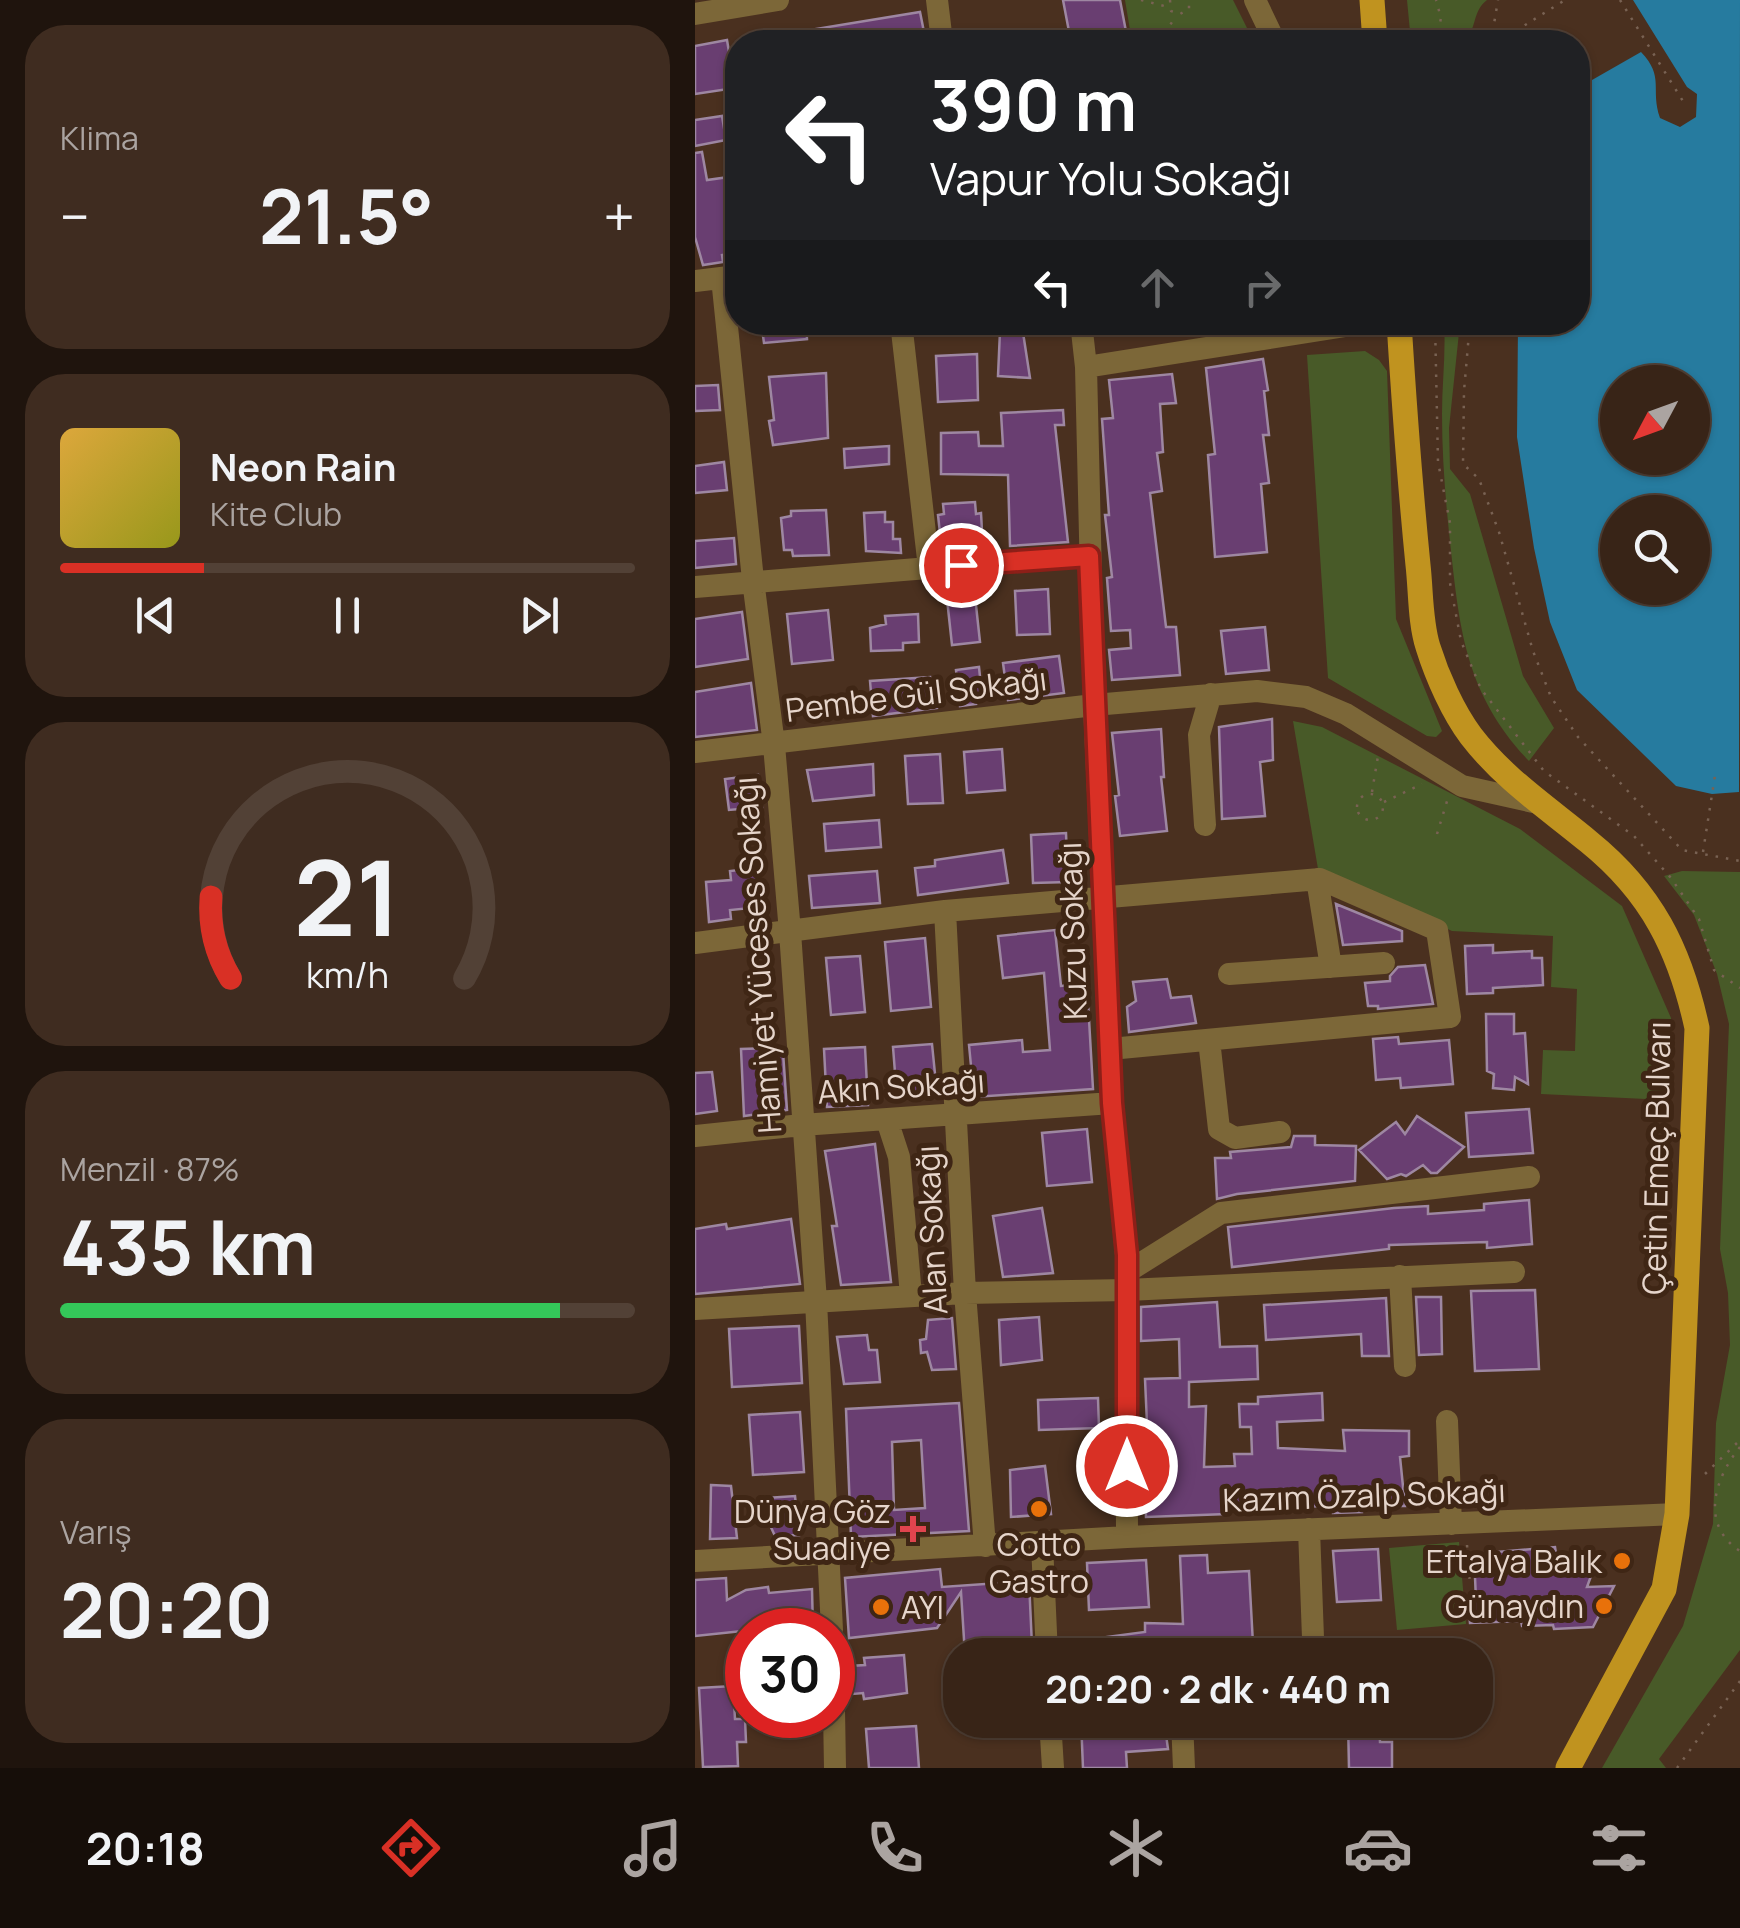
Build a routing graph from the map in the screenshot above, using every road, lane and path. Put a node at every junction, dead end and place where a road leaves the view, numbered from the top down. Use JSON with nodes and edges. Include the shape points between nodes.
{"nodes":[{"id":1,"x":777,"y":0,"type":"edge"},
{"id":2,"x":937,"y":0,"type":"edge"},
{"id":3,"x":1141,"y":0,"type":"edge"},
{"id":4,"x":1170,"y":0,"type":"edge"},
{"id":5,"x":1189,"y":0,"type":"edge"},
{"id":6,"x":1255,"y":0,"type":"edge"},
{"id":7,"x":1372,"y":0,"type":"edge"},
{"id":8,"x":1436,"y":0,"type":"edge"},
{"id":9,"x":1498,"y":0,"type":"edge"},
{"id":10,"x":1565,"y":0,"type":"edge"},
{"id":11,"x":1620,"y":0,"type":"edge"},
{"id":12,"x":1169,"y":7,"type":"junction"},
{"id":13,"x":695,"y":14,"type":"edge"},
{"id":14,"x":1177,"y":14,"type":"junction"},
{"id":15,"x":941,"y":30,"type":"edge"},
{"id":16,"x":1167,"y":30,"type":"edge"},
{"id":17,"x":1269,"y":30,"type":"edge"},
{"id":18,"x":1374,"y":30,"type":"edge"},
{"id":19,"x":1438,"y":30,"type":"edge"},
{"id":20,"x":1493,"y":30,"type":"edge"},
{"id":21,"x":1517,"y":30,"type":"edge"},
{"id":22,"x":1686,"y":106,"type":"dead end"},
{"id":23,"x":725,"y":278,"type":"edge"},
{"id":24,"x":695,"y":282,"type":"edge"},
{"id":25,"x":734,"y":335,"type":"edge"},
{"id":26,"x":902,"y":335,"type":"edge"},
{"id":27,"x":1082,"y":335,"type":"edge"},
{"id":28,"x":1289,"y":335,"type":"edge"},
{"id":29,"x":1400,"y":335,"type":"edge"},
{"id":30,"x":1435,"y":335,"type":"edge"},
{"id":31,"x":1469,"y":335,"type":"edge"},
{"id":32,"x":1086,"y":367,"type":"junction"},
{"id":33,"x":1089,"y":556,"type":"junction"},
{"id":34,"x":929,"y":568,"type":"junction"},
{"id":35,"x":753,"y":580,"type":"junction"},
{"id":36,"x":695,"y":587,"type":"edge"},
{"id":37,"x":1211,"y":694,"type":"junction"},
{"id":38,"x":1094,"y":704,"type":"junction"},
{"id":39,"x":1381,"y":736,"type":"junction"},
{"id":40,"x":774,"y":745,"type":"junction"},
{"id":41,"x":695,"y":752,"type":"edge"},
{"id":42,"x":1716,"y":769,"type":"dead end"},
{"id":43,"x":1448,"y":777,"type":"junction"},
{"id":44,"x":1372,"y":794,"type":"junction"},
{"id":45,"x":1382,"y":803,"type":"junction"},
{"id":46,"x":1538,"y":804,"type":"junction"},
{"id":47,"x":1205,"y":825,"type":"dead end"},
{"id":48,"x":1437,"y":834,"type":"dead end"},
{"id":49,"x":1703,"y":854,"type":"junction"},
{"id":50,"x":1740,"y":861,"type":"edge"},
{"id":51,"x":1317,"y":879,"type":"junction"},
{"id":52,"x":1104,"y":896,"type":"junction"},
{"id":53,"x":945,"y":911,"type":"junction"},
{"id":54,"x":789,"y":932,"type":"junction"},
{"id":55,"x":695,"y":943,"type":"edge"},
{"id":56,"x":1384,"y":963,"type":"dead end"},
{"id":57,"x":1331,"y":967,"type":"junction"},
{"id":58,"x":1229,"y":974,"type":"dead end"},
{"id":59,"x":1740,"y":988,"type":"edge"},
{"id":60,"x":1209,"y":1040,"type":"junction"},
{"id":61,"x":1110,"y":1049,"type":"junction"},
{"id":62,"x":1112,"y":1103,"type":"junction"},
{"id":63,"x":958,"y":1116,"type":"junction"},
{"id":64,"x":887,"y":1120,"type":"junction"},
{"id":65,"x":802,"y":1125,"type":"junction"},
{"id":66,"x":1280,"y":1132,"type":"dead end"},
{"id":67,"x":695,"y":1136,"type":"edge"},
{"id":68,"x":1529,"y":1178,"type":"dead end"},
{"id":69,"x":1514,"y":1272,"type":"dead end"},
{"id":70,"x":1400,"y":1276,"type":"junction"},
{"id":71,"x":1127,"y":1281,"type":"junction"},
{"id":72,"x":965,"y":1293,"type":"junction"},
{"id":73,"x":911,"y":1296,"type":"junction"},
{"id":74,"x":816,"y":1301,"type":"junction"},
{"id":75,"x":695,"y":1309,"type":"edge"},
{"id":76,"x":1405,"y":1366,"type":"dead end"},
{"id":77,"x":1447,"y":1421,"type":"dead end"},
{"id":78,"x":1740,"y":1440,"type":"edge"},
{"id":79,"x":1740,"y":1447,"type":"edge"},
{"id":80,"x":1705,"y":1474,"type":"dead end"},
{"id":81,"x":1677,"y":1514,"type":"junction"},
{"id":82,"x":1458,"y":1523,"type":"junction"},
{"id":83,"x":1309,"y":1529,"type":"junction"},
{"id":84,"x":1127,"y":1537,"type":"junction"},
{"id":85,"x":1042,"y":1544,"type":"junction"},
{"id":86,"x":985,"y":1546,"type":"junction"},
{"id":87,"x":831,"y":1552,"type":"junction"},
{"id":88,"x":1740,"y":1552,"type":"edge"},
{"id":89,"x":695,"y":1562,"type":"edge"},
{"id":90,"x":1470,"y":1585,"type":"dead end"},
{"id":91,"x":832,"y":1608,"type":"edge"},
{"id":92,"x":1046,"y":1638,"type":"edge"},
{"id":93,"x":1313,"y":1638,"type":"dead end"},
{"id":94,"x":1740,"y":1681,"type":"edge"},
{"id":95,"x":834,"y":1738,"type":"edge"},
{"id":96,"x":1051,"y":1738,"type":"edge"},
{"id":97,"x":1183,"y":1738,"type":"edge"},
{"id":98,"x":835,"y":1768,"type":"edge"},
{"id":99,"x":1053,"y":1768,"type":"edge"},
{"id":100,"x":1184,"y":1768,"type":"edge"},
{"id":101,"x":1567,"y":1768,"type":"edge"},
{"id":102,"x":1677,"y":1768,"type":"edge"}],
"edges":[{"from":1,"to":13,"type":"street"},
{"from":2,"to":15,"type":"street"},
{"from":3,"to":12,"type":"path"},
{"from":4,"to":12,"type":"path"},
{"from":5,"to":14,"type":"path","via":[[1187,12]]},
{"from":6,"to":17,"type":"street"},
{"from":7,"to":18,"type":"main road"},
{"from":8,"to":19,"type":"path"},
{"from":9,"to":20,"type":"path"},
{"from":10,"to":21,"type":"path"},
{"from":11,"to":22,"type":"path"},
{"from":12,"to":14,"type":"path"},
{"from":14,"to":16,"type":"path"},
{"from":23,"to":24,"type":"street"},
{"from":25,"to":35,"type":"street","name":"Hamiyet Yüceses Sokağı"},
{"from":26,"to":34,"type":"street"},
{"from":27,"to":32,"type":"street","name":"Kuzu Sokağı"},
{"from":28,"to":32,"type":"street"},
{"from":29,"to":46,"type":"main road","name":"Çetin Emeç Bulvarı","via":[[1427,646],[1470,734]]},
{"from":30,"to":59,"type":"path","via":[[1449,583],[1461,642],[1481,689],[1544,771],[1633,836],[1671,878],[1699,919],[1713,970]]},
{"from":31,"to":49,"type":"path","via":[[1463,464],[1479,479],[1499,532],[1551,698],[1577,737],[1682,850]]},
{"from":32,"to":33,"type":"street","name":"Kuzu Sokağı"},
{"from":33,"to":34,"type":"street"},
{"from":33,"to":38,"type":"street","name":"Kuzu Sokağı"},
{"from":34,"to":35,"type":"street"},
{"from":35,"to":36,"type":"street"},
{"from":35,"to":40,"type":"street","name":"Hamiyet Yüceses Sokağı"},
{"from":37,"to":38,"type":"street","name":"Pembe Gül Sokağı"},
{"from":37,"to":39,"type":"street","name":"Pembe Gül Sokağı","via":[[1306,697]]},
{"from":37,"to":47,"type":"street","via":[[1199,735]]},
{"from":38,"to":40,"type":"street","name":"Pembe Gül Sokağı"},
{"from":38,"to":52,"type":"street","name":"Kuzu Sokağı"},
{"from":39,"to":43,"type":"street","name":"Pembe Gül Sokağı"},
{"from":39,"to":44,"type":"path"},
{"from":40,"to":41,"type":"street","name":"Pembe Gül Sokağı"},
{"from":40,"to":54,"type":"street","name":"Hamiyet Yüceses Sokağı"},
{"from":42,"to":49,"type":"path"},
{"from":43,"to":45,"type":"path"},
{"from":43,"to":46,"type":"street","name":"Pembe Gül Sokağı"},
{"from":43,"to":48,"type":"path"},
{"from":44,"to":45,"type":"path"},
{"from":44,"to":45,"type":"path","via":[[1358,800],[1359,816],[1376,819]]},
{"from":46,"to":81,"type":"main road","name":"Çetin Emeç Bulvarı","via":[[1591,844],[1662,923],[1686,978],[1697,1028]]},
{"from":49,"to":50,"type":"path"},
{"from":51,"to":52,"type":"street"},
{"from":51,"to":57,"type":"street"},
{"from":51,"to":60,"type":"street","via":[[1437,930],[1450,1017]]},
{"from":52,"to":53,"type":"street"},
{"from":52,"to":61,"type":"street","name":"Kuzu Sokağı"},
{"from":53,"to":54,"type":"street"},
{"from":53,"to":63,"type":"street","name":"Alan Sokağı"},
{"from":54,"to":55,"type":"street"},
{"from":54,"to":65,"type":"street","name":"Hamiyet Yüceses Sokağı"},
{"from":56,"to":57,"type":"street"},
{"from":57,"to":58,"type":"street"},
{"from":60,"to":61,"type":"street"},
{"from":60,"to":66,"type":"street","via":[[1219,1129],[1235,1138]]},
{"from":61,"to":62,"type":"street","name":"Kuzu Sokağı"},
{"from":62,"to":63,"type":"street","name":"Akın Sokağı"},
{"from":62,"to":71,"type":"street","name":"Kuzu Sokağı"},
{"from":63,"to":64,"type":"street","name":"Akın Sokağı"},
{"from":63,"to":72,"type":"street","name":"Alan Sokağı"},
{"from":64,"to":65,"type":"street","name":"Akın Sokağı"},
{"from":64,"to":73,"type":"street","via":[[899,1157]]},
{"from":65,"to":67,"type":"street","name":"Akın Sokağı"},
{"from":65,"to":74,"type":"street","name":"Hamiyet Yüceses Sokağı"},
{"from":68,"to":71,"type":"street","via":[[1221,1214]]},
{"from":69,"to":70,"type":"street"},
{"from":70,"to":71,"type":"street"},
{"from":70,"to":76,"type":"street"},
{"from":71,"to":72,"type":"street"},
{"from":71,"to":84,"type":"street","name":"Kuzu Sokağı"},
{"from":72,"to":73,"type":"street"},
{"from":72,"to":86,"type":"street","name":"Alan Sokağı"},
{"from":73,"to":74,"type":"street"},
{"from":74,"to":75,"type":"street"},
{"from":74,"to":87,"type":"street","name":"Hamiyet Yüceses Sokağı"},
{"from":77,"to":82,"type":"street"},
{"from":78,"to":80,"type":"path"},
{"from":79,"to":88,"type":"path","via":[[1717,1487],[1716,1522]]},
{"from":81,"to":82,"type":"street","name":"Kazım Özalp Sokağı"},
{"from":81,"to":101,"type":"main road","name":"Çetin Emeç Bulvarı","via":[[1664,1589]]},
{"from":82,"to":83,"type":"street","name":"Kazım Özalp Sokağı"},
{"from":82,"to":90,"type":"path"},
{"from":83,"to":84,"type":"street","name":"Kazım Özalp Sokağı"},
{"from":83,"to":93,"type":"street"},
{"from":84,"to":85,"type":"street","name":"Kazım Özalp Sokağı"},
{"from":85,"to":86,"type":"street","name":"Kazım Özalp Sokağı"},
{"from":85,"to":92,"type":"street"},
{"from":86,"to":87,"type":"street","name":"Kazım Özalp Sokağı"},
{"from":87,"to":89,"type":"street","name":"Kazım Özalp Sokağı"},
{"from":87,"to":91,"type":"street","name":"Hamiyet Yüceses Sokağı"},
{"from":94,"to":102,"type":"path"},
{"from":95,"to":98,"type":"street"},
{"from":96,"to":99,"type":"street"},
{"from":97,"to":100,"type":"street"}]}
